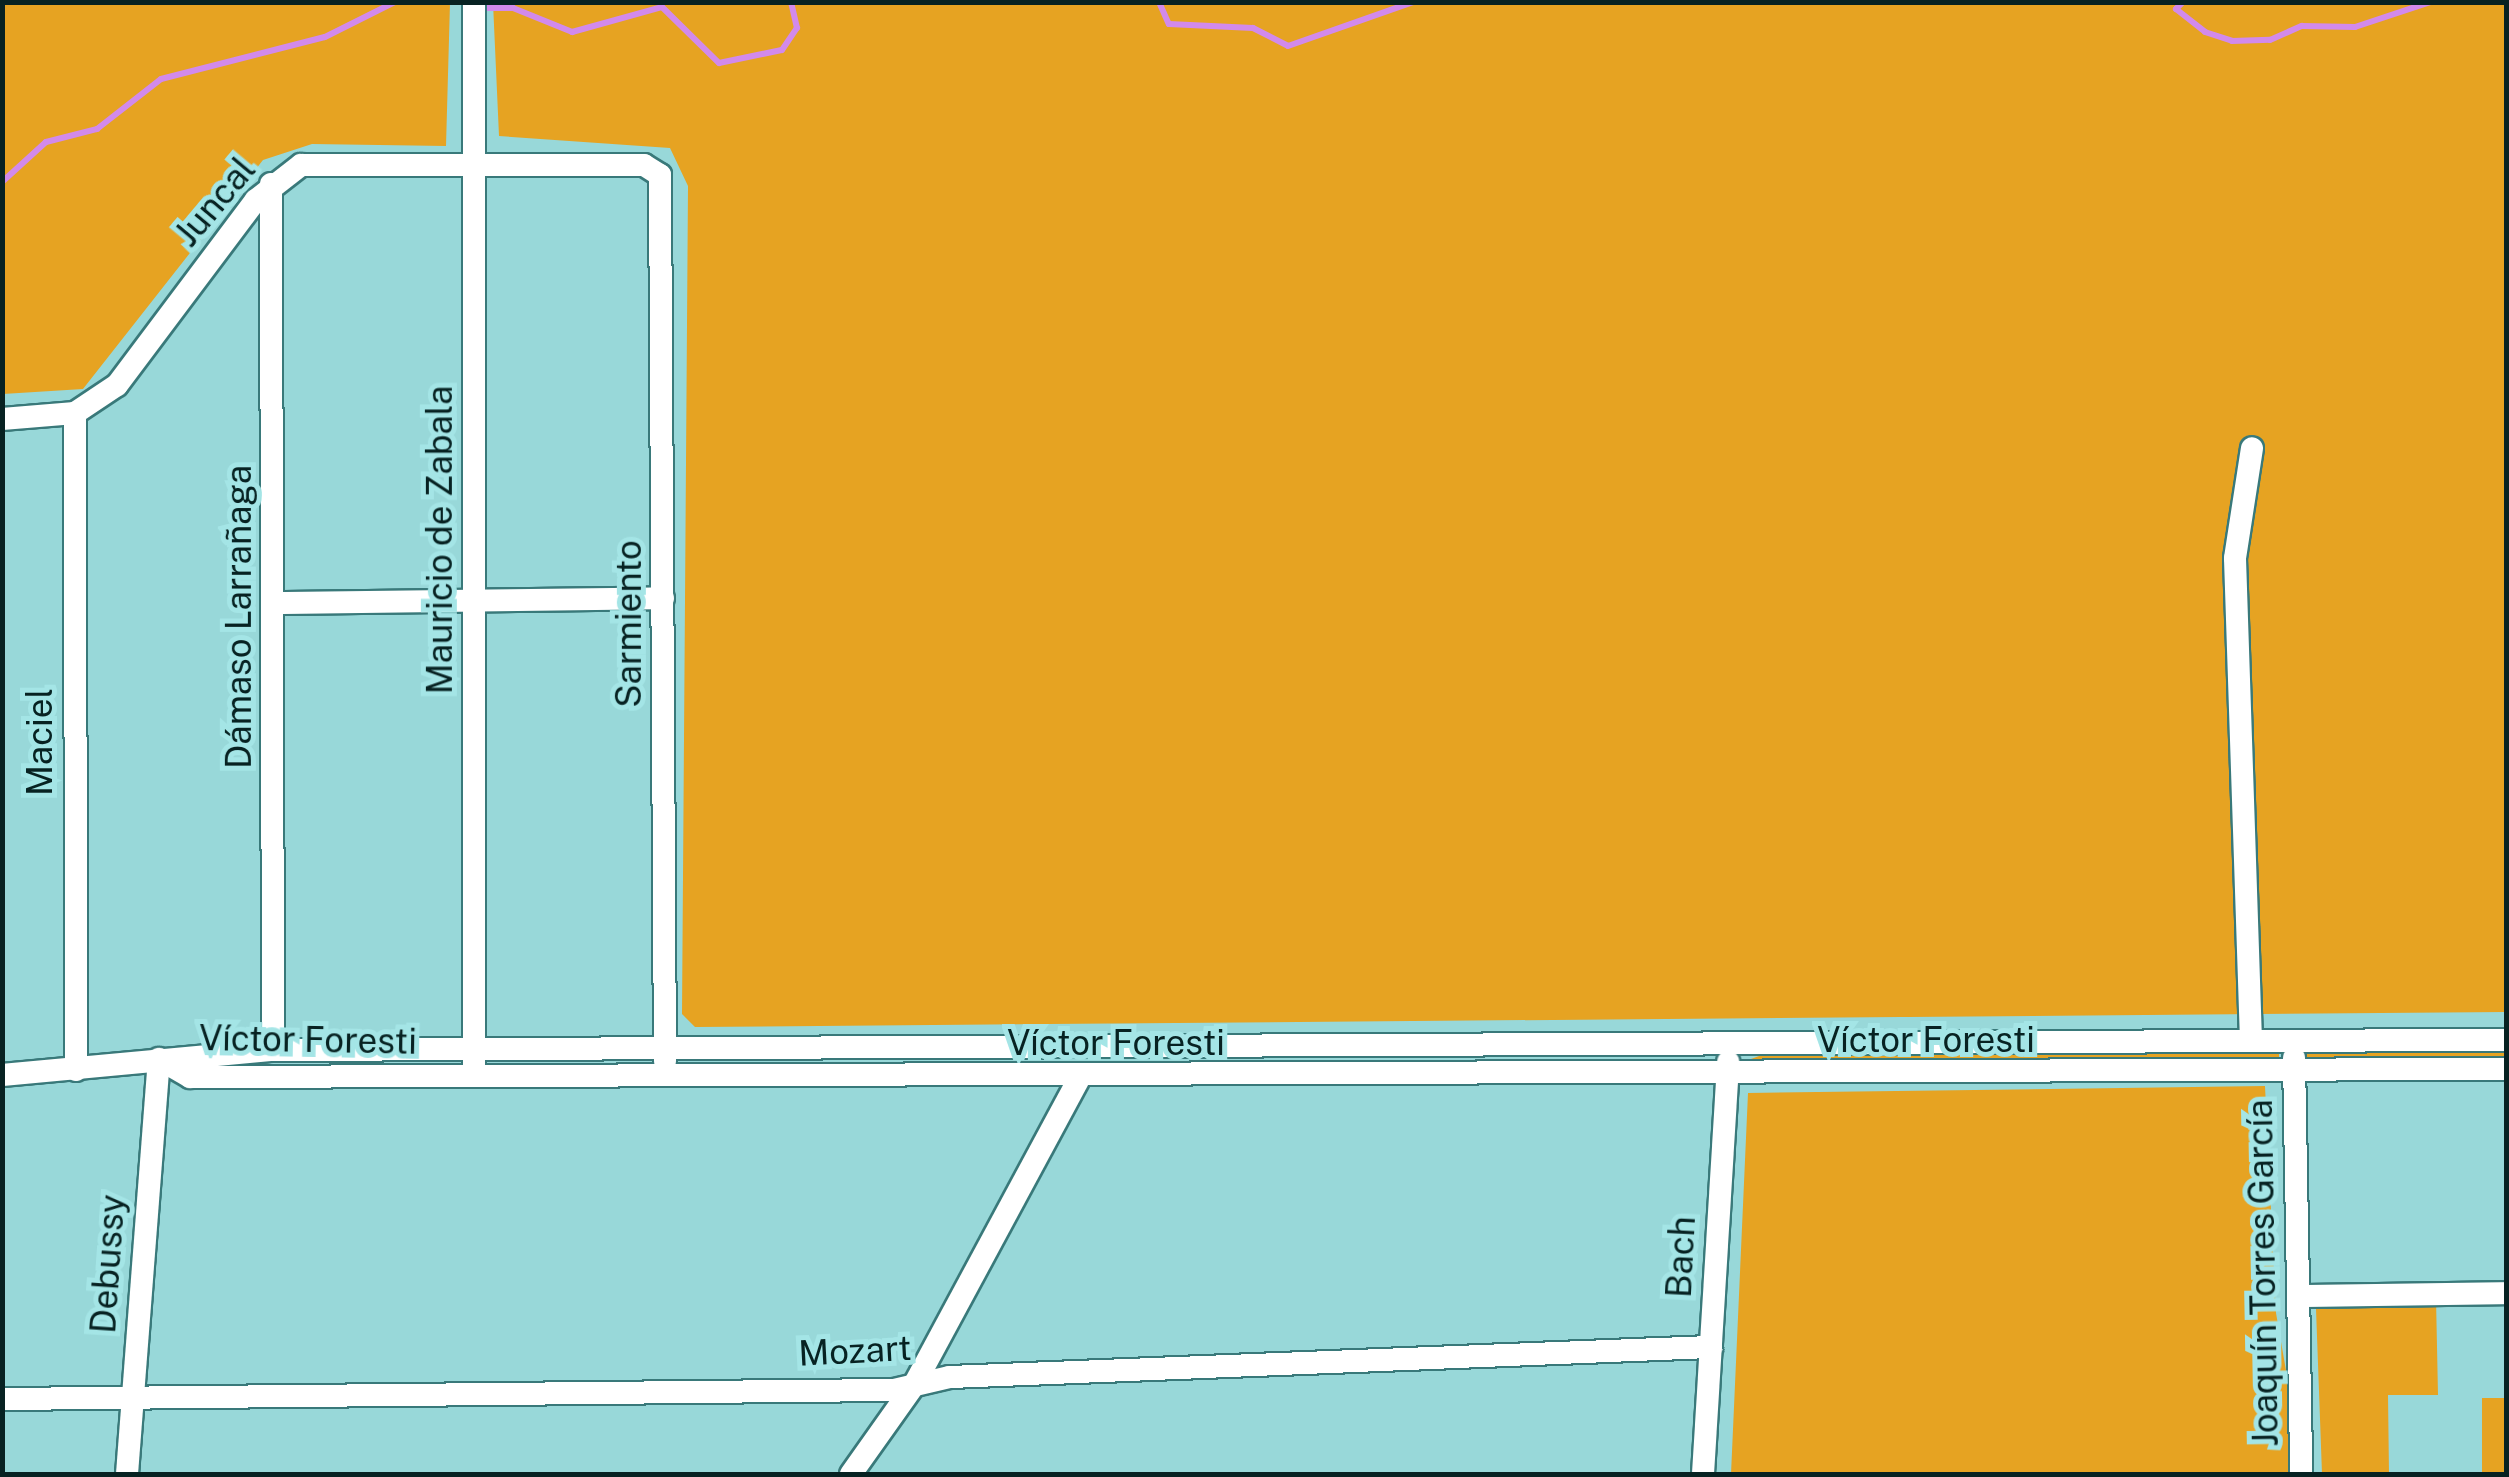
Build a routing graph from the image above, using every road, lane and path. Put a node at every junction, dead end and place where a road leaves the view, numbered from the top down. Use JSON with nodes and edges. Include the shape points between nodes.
{"nodes":[{"id":1,"x":474,"y":2,"type":"edge"},
{"id":2,"x":475,"y":164,"type":"junction"},
{"id":3,"x":660,"y":175,"type":"joint"},
{"id":4,"x":271,"y":184,"type":"junction"},
{"id":5,"x":74,"y":414,"type":"junction"},
{"id":6,"x":2,"y":419,"type":"edge"},
{"id":7,"x":2252,"y":448,"type":"dead end"},
{"id":8,"x":663,"y":598,"type":"junction"},
{"id":9,"x":476,"y":600,"type":"junction"},
{"id":10,"x":275,"y":603,"type":"junction"},
{"id":11,"x":2506,"y":1040,"type":"edge"},
{"id":12,"x":2250,"y":1041,"type":"junction"},
{"id":13,"x":2294,"y":1042,"type":"junction"},
{"id":14,"x":1729,"y":1044,"type":"junction"},
{"id":15,"x":664,"y":1049,"type":"junction"},
{"id":16,"x":273,"y":1050,"type":"junction"},
{"id":17,"x":474,"y":1054,"type":"junction"},
{"id":18,"x":159,"y":1059,"type":"junction"},
{"id":19,"x":2506,"y":1069,"type":"edge"},
{"id":20,"x":76,"y":1070,"type":"junction"},
{"id":21,"x":2294,"y":1071,"type":"junction"},
{"id":22,"x":665,"y":1074,"type":"junction"},
{"id":23,"x":2,"y":1075,"type":"edge"},
{"id":24,"x":1727,"y":1076,"type":"junction"},
{"id":25,"x":474,"y":1078,"type":"junction"},
{"id":26,"x":1078,"y":1080,"type":"junction"},
{"id":27,"x":2506,"y":1293,"type":"edge"},
{"id":28,"x":2299,"y":1296,"type":"junction"},
{"id":29,"x":1711,"y":1347,"type":"junction"},
{"id":30,"x":914,"y":1385,"type":"junction"},
{"id":31,"x":132,"y":1399,"type":"junction"},
{"id":32,"x":2,"y":1400,"type":"edge"},
{"id":33,"x":127,"y":1474,"type":"edge"},
{"id":34,"x":851,"y":1474,"type":"edge"},
{"id":35,"x":1703,"y":1474,"type":"edge"},
{"id":36,"x":2300,"y":1474,"type":"edge"}],
"edges":[{"from":1,"to":2,"type":"street","name":"Mauricio de Zabala"},
{"from":2,"to":3,"type":"street","name":"Juncal","via":[[644,165]]},
{"from":2,"to":4,"type":"street","name":"Juncal","via":[[301,165]]},
{"from":2,"to":9,"type":"street","name":"Mauricio de Zabala"},
{"from":3,"to":8,"type":"street","name":"Sarmiento"},
{"from":4,"to":5,"type":"street","name":"Juncal","via":[[117,385]]},
{"from":4,"to":10,"type":"street","name":"Dámaso Larrañaga"},
{"from":5,"to":6,"type":"street"},
{"from":5,"to":20,"type":"street","name":"Maciel"},
{"from":7,"to":12,"type":"street","via":[[2235,558]]},
{"from":8,"to":9,"type":"street"},
{"from":8,"to":15,"type":"street","name":"Sarmiento"},
{"from":9,"to":10,"type":"street"},
{"from":9,"to":17,"type":"street","name":"Mauricio de Zabala"},
{"from":10,"to":16,"type":"street","name":"Dámaso Larrañaga"},
{"from":11,"to":13,"type":"street","name":"Víctor Foresti"},
{"from":12,"to":13,"type":"street","name":"Víctor Foresti"},
{"from":12,"to":14,"type":"street","name":"Víctor Foresti"},
{"from":13,"to":21,"type":"street","name":"Joaquín Torres García"},
{"from":14,"to":15,"type":"street","name":"Víctor Foresti"},
{"from":14,"to":24,"type":"street","name":"Bach"},
{"from":15,"to":17,"type":"street","name":"Víctor Foresti"},
{"from":15,"to":22,"type":"street","name":"Sarmiento"},
{"from":16,"to":17,"type":"street","name":"Víctor Foresti"},
{"from":16,"to":18,"type":"street","name":"Víctor Foresti"},
{"from":17,"to":25,"type":"street","name":"Mauricio de Zabala"},
{"from":18,"to":20,"type":"street"},
{"from":18,"to":25,"type":"street","name":"Víctor Foresti","via":[[190,1077]]},
{"from":18,"to":31,"type":"street","name":"Debussy"},
{"from":19,"to":21,"type":"street","name":"Víctor Foresti"},
{"from":20,"to":23,"type":"street"},
{"from":21,"to":24,"type":"street","name":"Víctor Foresti"},
{"from":21,"to":28,"type":"street","name":"Joaquín Torres García"},
{"from":22,"to":25,"type":"street","name":"Víctor Foresti"},
{"from":22,"to":26,"type":"street","name":"Víctor Foresti"},
{"from":24,"to":26,"type":"street","name":"Víctor Foresti"},
{"from":24,"to":29,"type":"street","name":"Bach"},
{"from":26,"to":30,"type":"street"},
{"from":27,"to":28,"type":"street"},
{"from":28,"to":36,"type":"street","name":"Joaquín Torres García"},
{"from":29,"to":30,"type":"street","name":"Mozart"},
{"from":29,"to":35,"type":"street","name":"Bach"},
{"from":30,"to":31,"type":"street","name":"Mozart"},
{"from":30,"to":34,"type":"street"},
{"from":31,"to":32,"type":"street","name":"Mozart"},
{"from":31,"to":33,"type":"street","name":"Debussy"}]}
